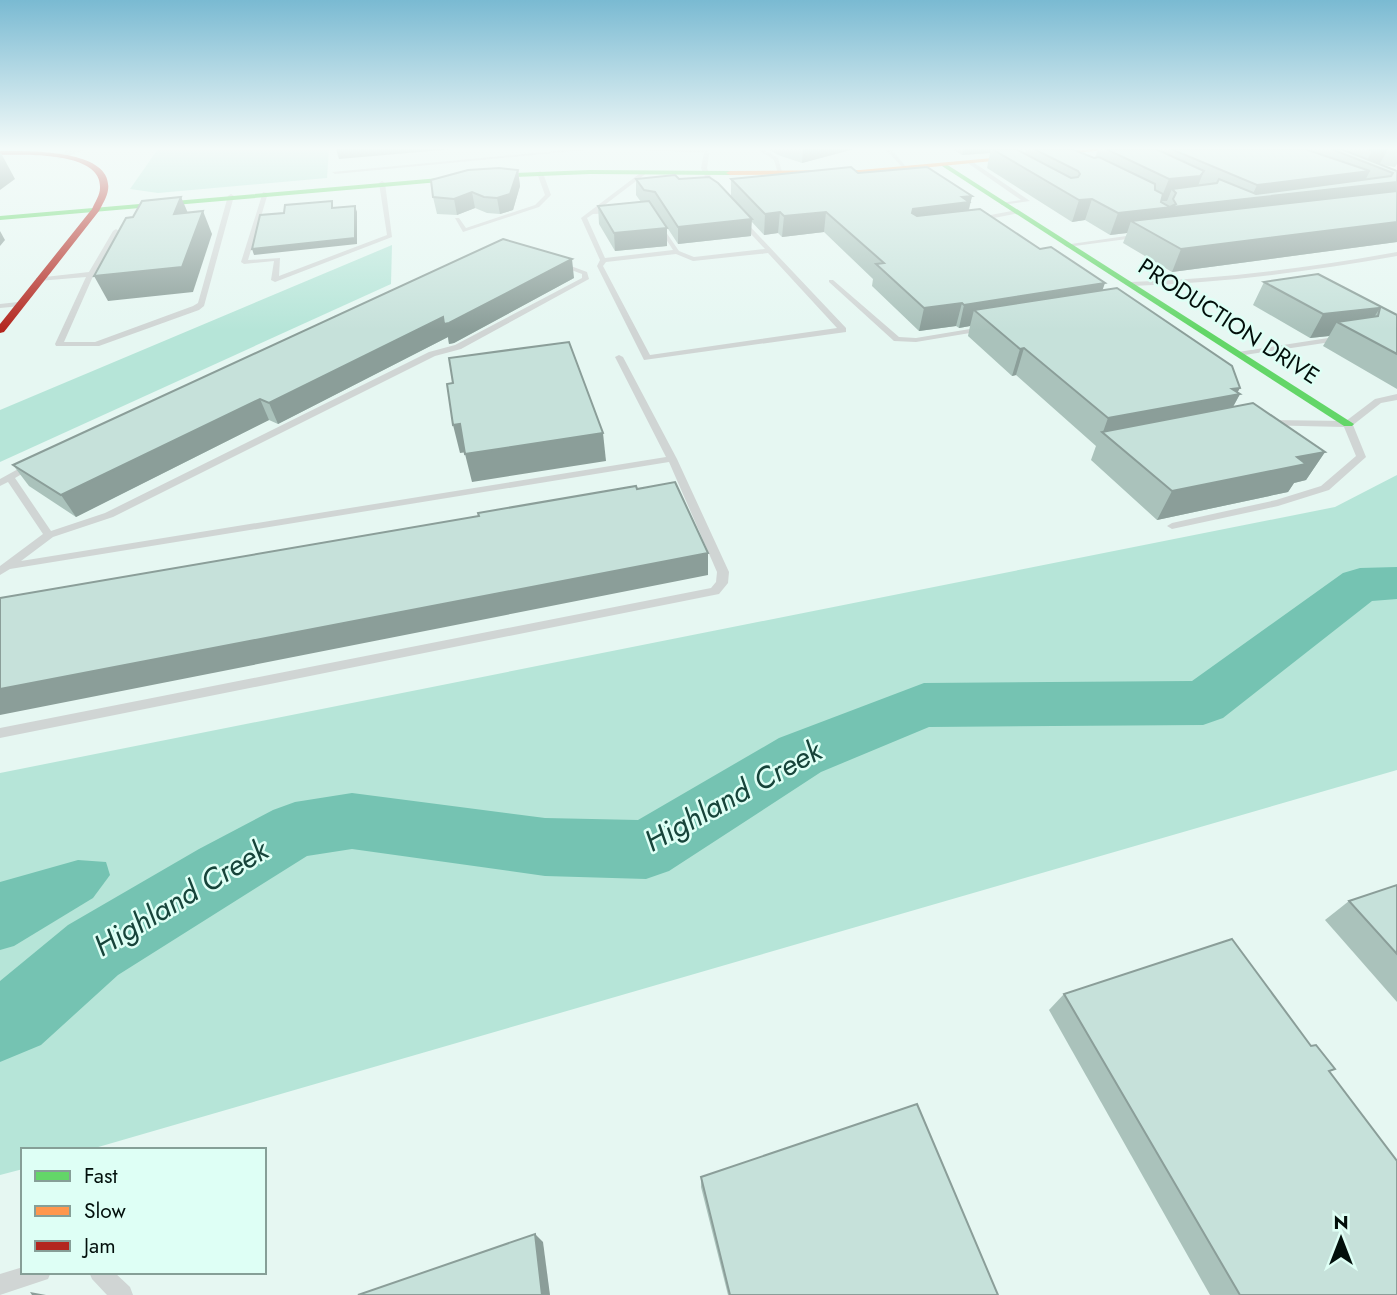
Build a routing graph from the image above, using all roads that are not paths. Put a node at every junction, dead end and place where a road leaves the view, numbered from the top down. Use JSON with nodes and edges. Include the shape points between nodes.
{"nodes":[{"id":1,"x":91,"y":209,"type":"edge"},
{"id":2,"x":96,"y":209,"type":"edge"},
{"id":3,"x":227,"y":209,"type":"edge"},
{"id":4,"x":260,"y":209,"type":"edge"},
{"id":5,"x":386,"y":209,"type":"edge"},
{"id":6,"x":527,"y":209,"type":"edge"},
{"id":7,"x":595,"y":209,"type":"edge"},
{"id":8,"x":1006,"y":209,"type":"edge"},
{"id":9,"x":1012,"y":209,"type":"edge"},
{"id":10,"x":651,"y":211,"type":"edge"},
{"id":11,"x":734,"y":211,"type":"edge"},
{"id":12,"x":592,"y":212,"type":"junction"},
{"id":13,"x":627,"y":212,"type":"edge"},
{"id":14,"x":0,"y":218,"type":"edge"},
{"id":15,"x":457,"y":219,"type":"edge"},
{"id":16,"x":972,"y":226,"type":"edge"},
{"id":17,"x":116,"y":231,"type":"edge"},
{"id":18,"x":1149,"y":235,"type":"edge"},
{"id":19,"x":1067,"y":248,"type":"junction"},
{"id":20,"x":769,"y":251,"type":"junction"},
{"id":21,"x":677,"y":252,"type":"junction"},
{"id":22,"x":1397,"y":254,"type":"edge"},
{"id":23,"x":603,"y":260,"type":"junction"},
{"id":24,"x":551,"y":261,"type":"edge"},
{"id":25,"x":91,"y":274,"type":"junction"},
{"id":26,"x":38,"y":279,"type":"junction"},
{"id":27,"x":831,"y":281,"type":"dead end"},
{"id":28,"x":1129,"y":284,"type":"junction"},
{"id":29,"x":18,"y":304,"type":"junction"},
{"id":30,"x":0,"y":306,"type":"edge"},
{"id":31,"x":985,"y":329,"type":"edge"},
{"id":32,"x":0,"y":330,"type":"edge"},
{"id":33,"x":1346,"y":337,"type":"edge"},
{"id":34,"x":1238,"y":354,"type":"junction"},
{"id":35,"x":619,"y":356,"type":"dead end"},
{"id":36,"x":1397,"y":397,"type":"edge"},
{"id":37,"x":1258,"y":423,"type":"edge"},
{"id":38,"x":1348,"y":424,"type":"junction"},
{"id":39,"x":44,"y":457,"type":"edge"},
{"id":40,"x":672,"y":460,"type":"junction"},
{"id":41,"x":5,"y":480,"type":"edge"},
{"id":42,"x":684,"y":486,"type":"junction"},
{"id":43,"x":671,"y":488,"type":"edge"},
{"id":44,"x":1172,"y":526,"type":"dead end"},
{"id":45,"x":49,"y":535,"type":"junction"},
{"id":46,"x":4,"y":569,"type":"edge"},
{"id":47,"x":0,"y":733,"type":"edge"},
{"id":48,"x":35,"y":1274,"type":"edge"},
{"id":49,"x":101,"y":1274,"type":"edge"},
{"id":50,"x":0,"y":1285,"type":"edge"},
{"id":51,"x":122,"y":1295,"type":"edge"}],
"edges":[{"from":1,"to":14,"type":"main road"},
{"from":2,"to":26,"type":"main road"},
{"from":3,"to":25,"type":"lane","via":[[201,304],[196,308],[96,344],[58,344]]},
{"from":4,"to":5,"type":"lane","via":[[244,262],[278,259],[275,280],[390,236]]},
{"from":6,"to":15,"type":"lane","via":[[464,231]]},
{"from":7,"to":12,"type":"lane"},
{"from":8,"to":16,"type":"lane"},
{"from":9,"to":19,"type":"main road","name":"PRODUCTION DRIVE"},
{"from":10,"to":21,"type":"lane"},
{"from":11,"to":20,"type":"lane"},
{"from":12,"to":13,"type":"lane"},
{"from":12,"to":23,"type":"lane","via":[[584,218]]},
{"from":17,"to":25,"type":"lane"},
{"from":18,"to":19,"type":"lane"},
{"from":19,"to":28,"type":"main road","name":"PRODUCTION DRIVE"},
{"from":20,"to":21,"type":"lane","via":[[693,259]]},
{"from":20,"to":23,"type":"lane","via":[[844,330],[648,358],[600,265]]},
{"from":21,"to":23,"type":"lane"},
{"from":22,"to":28,"type":"lane","via":[[1261,276]]},
{"from":24,"to":45,"type":"lane","via":[[585,273],[585,279],[458,347],[432,354],[108,515]]},
{"from":25,"to":26,"type":"lane"},
{"from":26,"to":29,"type":"main road"},
{"from":27,"to":31,"type":"lane","via":[[897,339]]},
{"from":28,"to":34,"type":"main road","name":"PRODUCTION DRIVE","via":[[1148,302]]},
{"from":29,"to":30,"type":"lane"},
{"from":29,"to":32,"type":"main road"},
{"from":33,"to":34,"type":"lane"},
{"from":34,"to":38,"type":"main road","name":"PRODUCTION DRIVE"},
{"from":35,"to":40,"type":"lane"},
{"from":36,"to":38,"type":"lane","via":[[1378,401]]},
{"from":37,"to":38,"type":"lane"},
{"from":38,"to":44,"type":"lane","via":[[1362,457],[1325,488]]},
{"from":39,"to":41,"type":"lane"},
{"from":40,"to":42,"type":"lane"},
{"from":40,"to":46,"type":"lane"},
{"from":41,"to":45,"type":"lane"},
{"from":42,"to":43,"type":"lane"},
{"from":42,"to":47,"type":"lane","via":[[723,572],[715,591]]},
{"from":45,"to":46,"type":"lane"},
{"from":48,"to":50,"type":"lane"},
{"from":49,"to":51,"type":"lane"}]}
